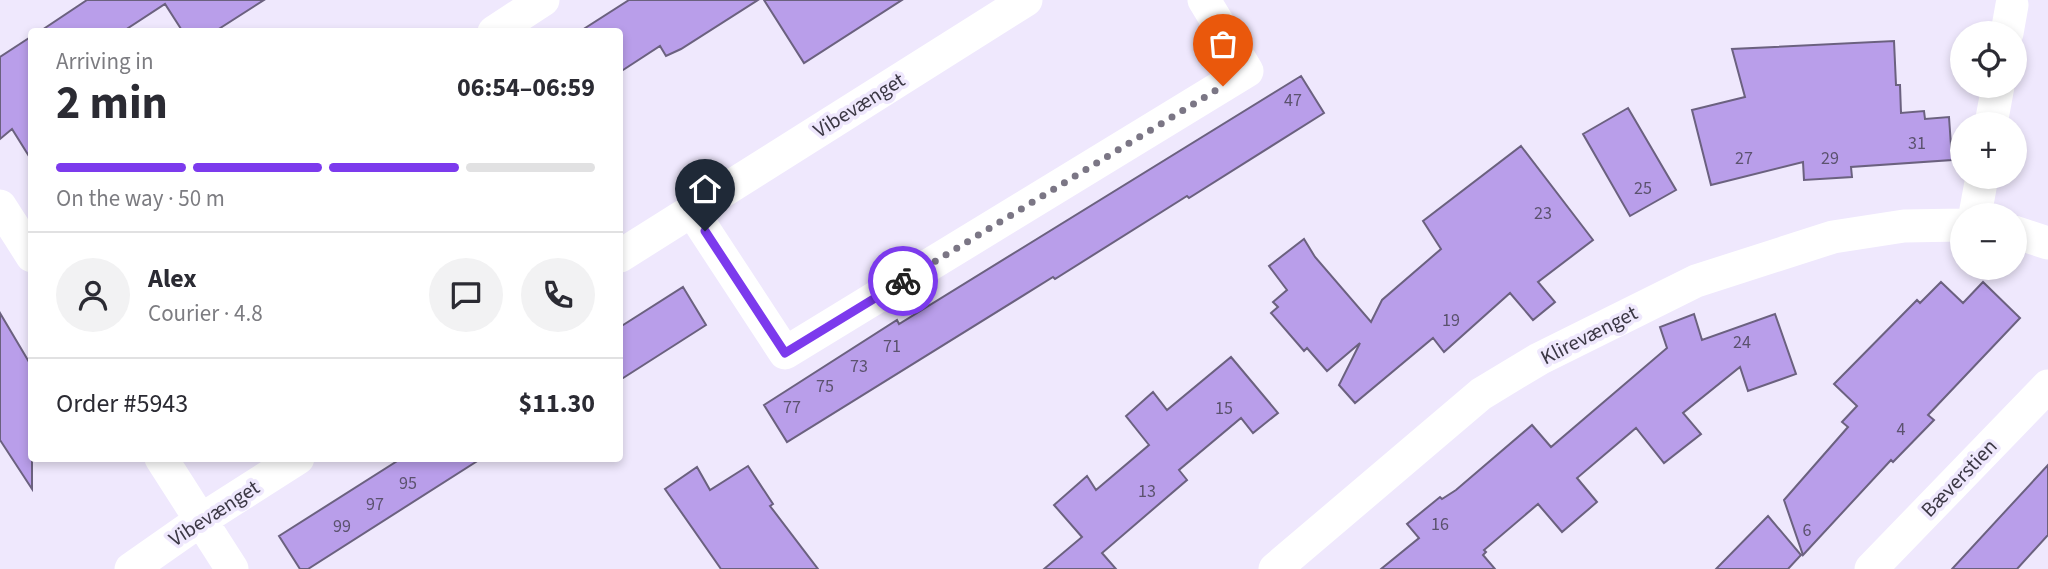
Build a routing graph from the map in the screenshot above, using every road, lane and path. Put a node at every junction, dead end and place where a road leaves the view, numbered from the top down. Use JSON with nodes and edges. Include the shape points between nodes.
{"nodes":[{"id":1,"x":543,"y":0,"type":"edge"},
{"id":2,"x":1026,"y":0,"type":"edge"},
{"id":3,"x":1204,"y":0,"type":"edge"},
{"id":4,"x":500,"y":28,"type":"edge"},
{"id":5,"x":0,"y":206,"type":"edge"},
{"id":6,"x":692,"y":211,"type":"junction"},
{"id":7,"x":1950,"y":225,"type":"edge"},
{"id":8,"x":2027,"y":236,"type":"edge"},
{"id":9,"x":2048,"y":243,"type":"edge"},
{"id":10,"x":28,"y":250,"type":"edge"},
{"id":11,"x":623,"y":254,"type":"edge"},
{"id":12,"x":2048,"y":386,"type":"edge"},
{"id":13,"x":164,"y":462,"type":"edge"},
{"id":14,"x":292,"y":462,"type":"edge"},
{"id":15,"x":201,"y":520,"type":"junction"},
{"id":16,"x":131,"y":569,"type":"edge"},
{"id":17,"x":232,"y":569,"type":"edge"},
{"id":18,"x":1275,"y":569,"type":"edge"},
{"id":19,"x":1871,"y":569,"type":"edge"}],
"edges":[{"from":1,"to":4,"type":"street"},
{"from":2,"to":6,"type":"street","name":"Vibevænget"},
{"from":3,"to":6,"type":"street","via":[[1247,71],[785,353]]},
{"from":5,"to":10,"type":"street"},
{"from":6,"to":11,"type":"street","name":"Vibevænget"},
{"from":7,"to":18,"type":"street","name":"Klirevænget","via":[[1905,226],[1833,237],[1696,281],[1551,353],[1481,394]]},
{"from":8,"to":9,"type":"street"},
{"from":12,"to":19,"type":"street","name":"Bæverstien"},
{"from":13,"to":15,"type":"street"},
{"from":14,"to":15,"type":"street","name":"Vibevænget"},
{"from":15,"to":16,"type":"street","name":"Vibevænget"},
{"from":15,"to":17,"type":"street"}]}
